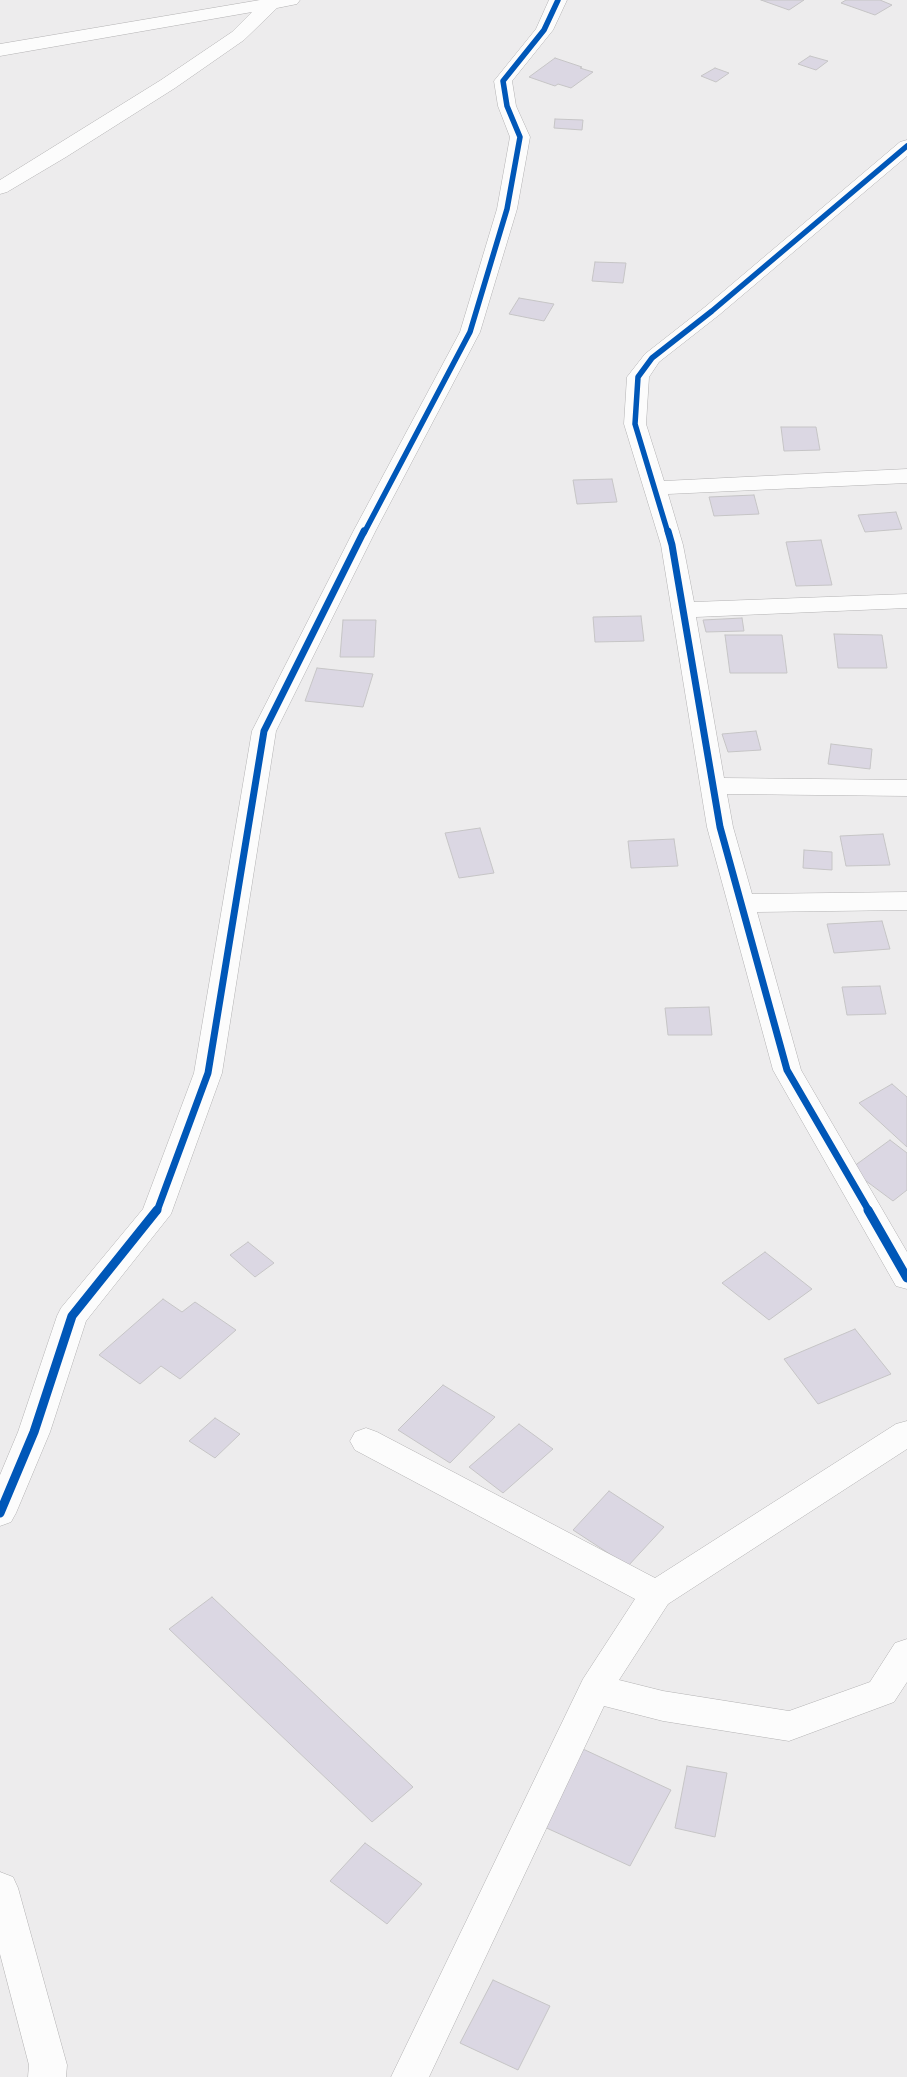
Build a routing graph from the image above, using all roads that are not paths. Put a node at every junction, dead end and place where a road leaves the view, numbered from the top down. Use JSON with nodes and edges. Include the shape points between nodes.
{"nodes":[{"id":1,"x":291,"y":0,"type":"edge"},
{"id":2,"x":558,"y":0,"type":"edge"},
{"id":3,"x":271,"y":4,"type":"junction"},
{"id":4,"x":0,"y":50,"type":"edge"},
{"id":5,"x":907,"y":146,"type":"edge"},
{"id":6,"x":0,"y":188,"type":"edge"},
{"id":7,"x":907,"y":476,"type":"edge"},
{"id":8,"x":655,"y":488,"type":"junction"},
{"id":9,"x":907,"y":601,"type":"edge"},
{"id":10,"x":683,"y":610,"type":"junction"},
{"id":11,"x":713,"y":786,"type":"junction"},
{"id":12,"x":907,"y":788,"type":"edge"},
{"id":13,"x":907,"y":901,"type":"edge"},
{"id":14,"x":742,"y":903,"type":"junction"},
{"id":15,"x":907,"y":1278,"type":"edge"},
{"id":16,"x":907,"y":1433,"type":"edge"},
{"id":17,"x":366,"y":1441,"type":"dead end"},
{"id":18,"x":0,"y":1513,"type":"edge"},
{"id":19,"x":656,"y":1594,"type":"junction"},
{"id":20,"x":907,"y":1653,"type":"edge"},
{"id":21,"x":595,"y":1690,"type":"junction"},
{"id":22,"x":0,"y":1888,"type":"edge"},
{"id":23,"x":47,"y":2077,"type":"edge"},
{"id":24,"x":410,"y":2077,"type":"edge"}],
"edges":[{"from":1,"to":3,"type":"street"},
{"from":2,"to":18,"type":"street","via":[[544,30],[503,81],[506,106],[520,137],[507,209],[470,332],[264,731],[208,1073],[156,1214],[72,1316],[34,1432]]},
{"from":3,"to":4,"type":"street"},
{"from":3,"to":6,"type":"street","via":[[238,36],[168,84]]},
{"from":5,"to":8,"type":"street","via":[[652,358],[638,377],[635,424]]},
{"from":7,"to":8,"type":"street"},
{"from":8,"to":10,"type":"street","via":[[672,545]]},
{"from":9,"to":10,"type":"street"},
{"from":10,"to":11,"type":"street"},
{"from":11,"to":12,"type":"street"},
{"from":11,"to":14,"type":"street","via":[[720,827]]},
{"from":13,"to":14,"type":"street"},
{"from":14,"to":15,"type":"street","via":[[787,1070]]},
{"from":16,"to":19,"type":"street"},
{"from":17,"to":19,"type":"street"},
{"from":19,"to":21,"type":"street"},
{"from":20,"to":21,"type":"street","via":[[882,1692],[789,1726],[662,1706]]},
{"from":21,"to":24,"type":"street"},
{"from":22,"to":23,"type":"street","via":[[48,2065]]}]}
